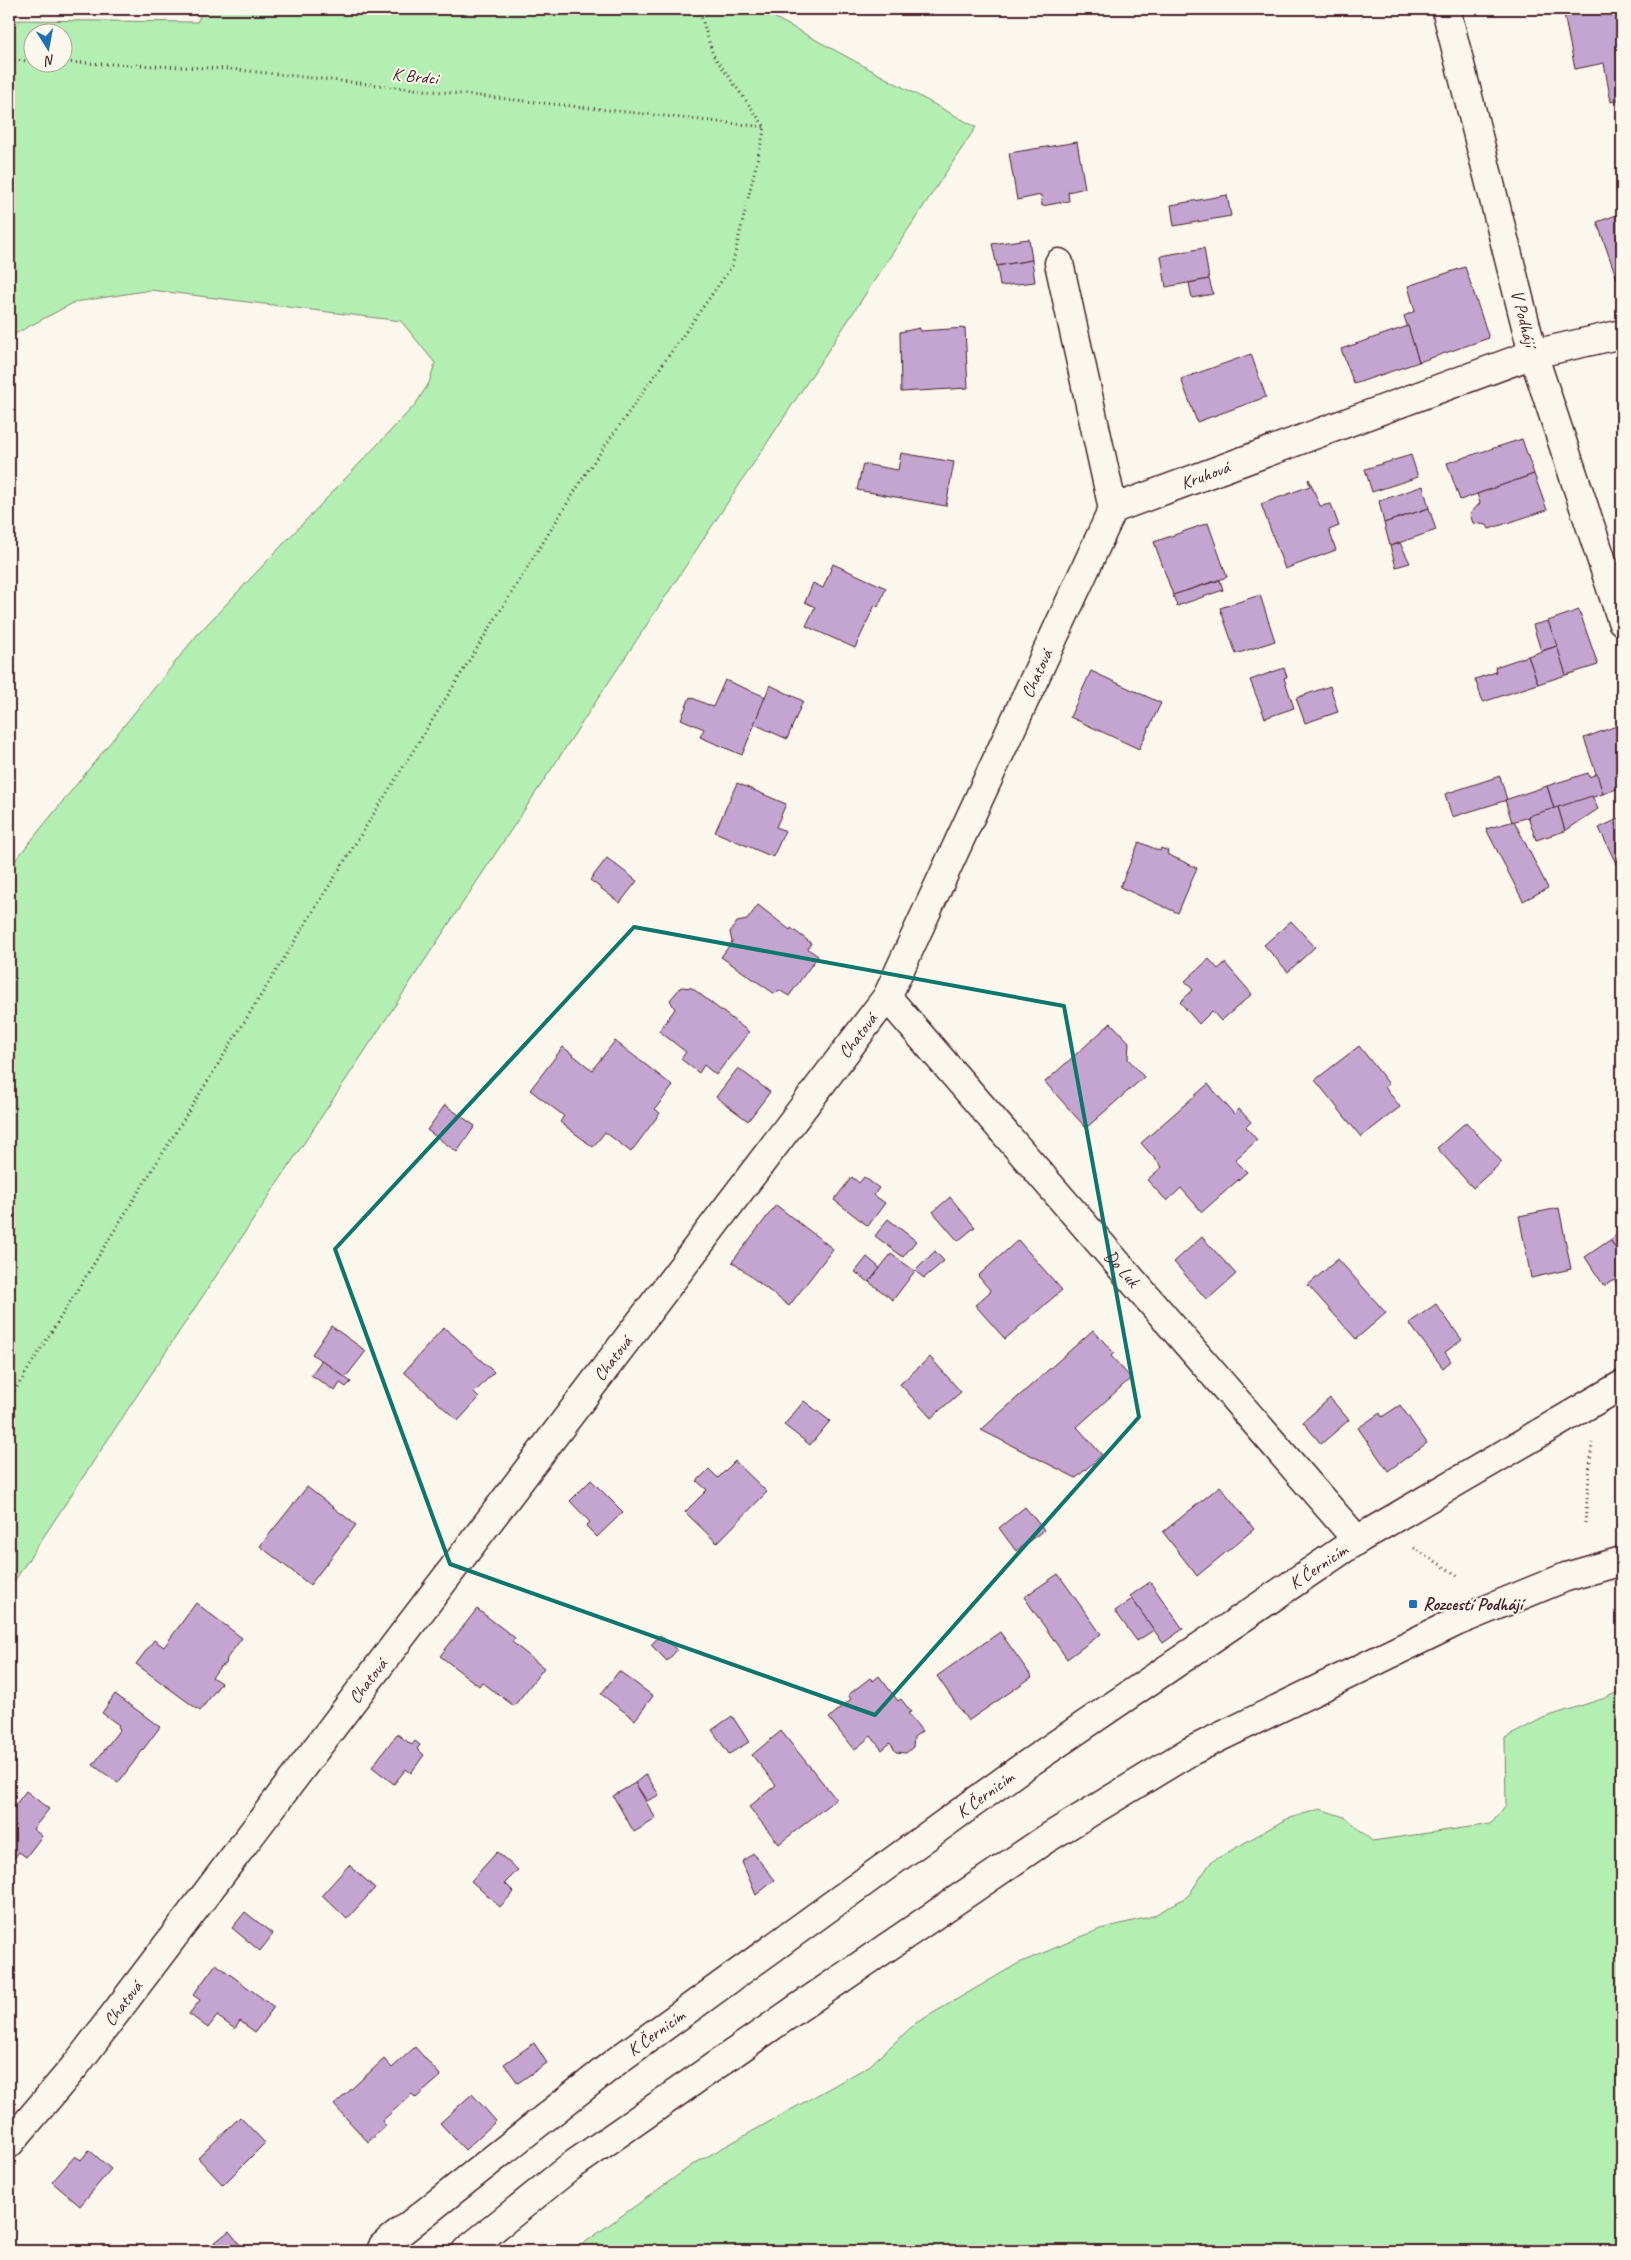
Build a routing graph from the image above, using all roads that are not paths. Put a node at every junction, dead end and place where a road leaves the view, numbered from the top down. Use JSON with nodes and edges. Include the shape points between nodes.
{"nodes":[{"id":1,"x":1446,"y":9,"type":"edge"},
{"id":2,"x":1059,"y":262,"type":"dead end"},
{"id":3,"x":1622,"y":334,"type":"edge"},
{"id":4,"x":1533,"y":354,"type":"junction"},
{"id":5,"x":1113,"y":509,"type":"junction"},
{"id":6,"x":1622,"y":620,"type":"edge"},
{"id":7,"x":887,"y":997,"type":"junction"},
{"id":8,"x":1622,"y":1385,"type":"edge"},
{"id":9,"x":1357,"y":1540,"type":"junction"},
{"id":10,"x":1622,"y":1561,"type":"edge"},
{"id":11,"x":9,"y":2144,"type":"edge"},
{"id":12,"x":381,"y":2251,"type":"edge"},
{"id":13,"x":466,"y":2251,"type":"edge"}],
"edges":[{"from":1,"to":4,"type":"street","name":"V Podhájí"},
{"from":2,"to":5,"type":"street"},
{"from":3,"to":4,"type":"street","name":"Kruhová"},
{"from":4,"to":5,"type":"street","name":"Kruhová"},
{"from":4,"to":6,"type":"street","name":"V Podhájí"},
{"from":5,"to":7,"type":"street","name":"Chatová"},
{"from":7,"to":9,"type":"street","name":"Do Luk"},
{"from":7,"to":11,"type":"street","name":"Chatová","via":[[76,2065]]},
{"from":8,"to":9,"type":"street","name":"K Černicím"},
{"from":9,"to":12,"type":"street","name":"K Černicím","via":[[1020,1769],[618,2060],[383,2246]]},
{"from":10,"to":13,"type":"street","via":[[1566,1577],[1456,1622],[1189,1752],[1046,1839],[798,2008],[570,2167]]}]}
